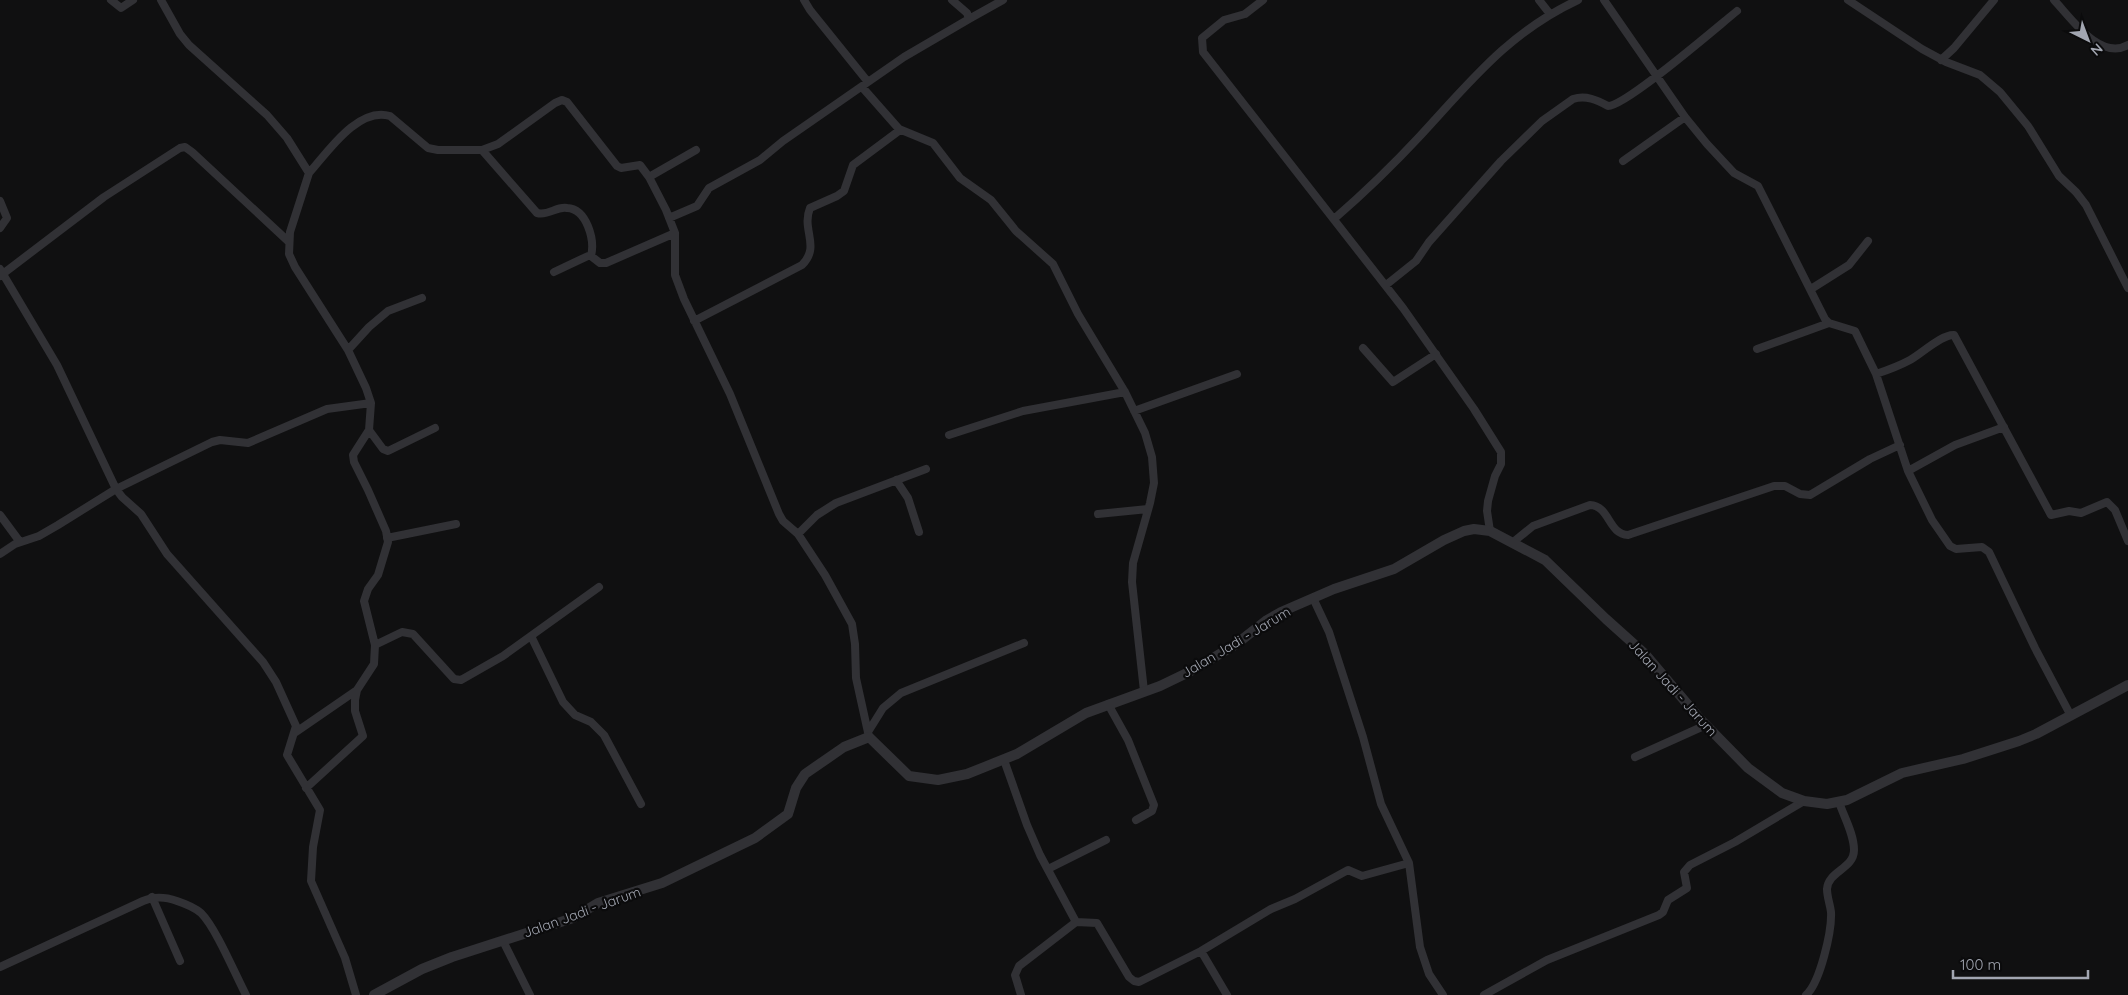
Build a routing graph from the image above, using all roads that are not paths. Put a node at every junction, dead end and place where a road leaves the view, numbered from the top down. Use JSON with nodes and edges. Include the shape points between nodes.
{"nodes":[{"id":1,"x":111,"y":0,"type":"edge"},
{"id":2,"x":133,"y":0,"type":"edge"},
{"id":3,"x":161,"y":0,"type":"edge"},
{"id":4,"x":804,"y":0,"type":"edge"},
{"id":5,"x":952,"y":0,"type":"edge"},
{"id":6,"x":1003,"y":0,"type":"edge"},
{"id":7,"x":1263,"y":0,"type":"edge"},
{"id":8,"x":1539,"y":0,"type":"edge"},
{"id":9,"x":1578,"y":0,"type":"edge"},
{"id":10,"x":1604,"y":0,"type":"edge"},
{"id":11,"x":1848,"y":0,"type":"edge"},
{"id":12,"x":1994,"y":0,"type":"edge"},
{"id":13,"x":2054,"y":0,"type":"edge"},
{"id":14,"x":1737,"y":11,"type":"dead end"},
{"id":15,"x":1550,"y":14,"type":"junction"},
{"id":16,"x":969,"y":19,"type":"junction"},
{"id":17,"x":2128,"y":45,"type":"edge"},
{"id":18,"x":1940,"y":60,"type":"junction"},
{"id":19,"x":1656,"y":76,"type":"junction"},
{"id":20,"x":865,"y":85,"type":"junction"},
{"id":21,"x":1685,"y":117,"type":"junction"},
{"id":22,"x":900,"y":130,"type":"junction"},
{"id":23,"x":482,"y":150,"type":"junction"},
{"id":24,"x":696,"y":150,"type":"dead end"},
{"id":25,"x":1623,"y":161,"type":"dead end"},
{"id":26,"x":309,"y":173,"type":"junction"},
{"id":27,"x":649,"y":177,"type":"junction"},
{"id":28,"x":0,"y":201,"type":"edge"},
{"id":29,"x":669,"y":218,"type":"junction"},
{"id":30,"x":1334,"y":219,"type":"junction"},
{"id":31,"x":0,"y":228,"type":"edge"},
{"id":32,"x":675,"y":233,"type":"junction"},
{"id":33,"x":1868,"y":241,"type":"dead end"},
{"id":34,"x":289,"y":242,"type":"junction"},
{"id":35,"x":591,"y":256,"type":"junction"},
{"id":36,"x":554,"y":272,"type":"dead end"},
{"id":37,"x":1,"y":273,"type":"edge"},
{"id":38,"x":1386,"y":285,"type":"junction"},
{"id":39,"x":2128,"y":288,"type":"edge"},
{"id":40,"x":1811,"y":290,"type":"junction"},
{"id":41,"x":422,"y":298,"type":"dead end"},
{"id":42,"x":694,"y":321,"type":"junction"},
{"id":43,"x":1828,"y":323,"type":"junction"},
{"id":44,"x":1363,"y":348,"type":"dead end"},
{"id":45,"x":1757,"y":349,"type":"dead end"},
{"id":46,"x":348,"y":350,"type":"junction"},
{"id":47,"x":1436,"y":354,"type":"junction"},
{"id":48,"x":1237,"y":374,"type":"dead end"},
{"id":49,"x":1876,"y":374,"type":"junction"},
{"id":50,"x":1125,"y":392,"type":"junction"},
{"id":51,"x":370,"y":403,"type":"junction"},
{"id":52,"x":1134,"y":411,"type":"junction"},
{"id":53,"x":2004,"y":427,"type":"junction"},
{"id":54,"x":435,"y":428,"type":"dead end"},
{"id":55,"x":369,"y":430,"type":"junction"},
{"id":56,"x":949,"y":435,"type":"dead end"},
{"id":57,"x":1900,"y":445,"type":"junction"},
{"id":58,"x":926,"y":469,"type":"dead end"},
{"id":59,"x":1908,"y":471,"type":"junction"},
{"id":60,"x":896,"y":480,"type":"junction"},
{"id":61,"x":116,"y":488,"type":"junction"},
{"id":62,"x":1148,"y":509,"type":"junction"},
{"id":63,"x":1098,"y":514,"type":"dead end"},
{"id":64,"x":0,"y":515,"type":"edge"},
{"id":65,"x":456,"y":524,"type":"dead end"},
{"id":66,"x":1490,"y":531,"type":"junction"},
{"id":67,"x":919,"y":532,"type":"dead end"},
{"id":68,"x":798,"y":534,"type":"junction"},
{"id":69,"x":387,"y":538,"type":"junction"},
{"id":70,"x":20,"y":542,"type":"junction"},
{"id":71,"x":2128,"y":542,"type":"edge"},
{"id":72,"x":1512,"y":543,"type":"junction"},
{"id":73,"x":0,"y":554,"type":"edge"},
{"id":74,"x":598,"y":587,"type":"dead end"},
{"id":75,"x":1313,"y":598,"type":"junction"},
{"id":76,"x":531,"y":636,"type":"junction"},
{"id":77,"x":1024,"y":643,"type":"dead end"},
{"id":78,"x":375,"y":645,"type":"junction"},
{"id":79,"x":2128,"y":685,"type":"edge"},
{"id":80,"x":357,"y":690,"type":"junction"},
{"id":81,"x":1144,"y":691,"type":"junction"},
{"id":82,"x":1108,"y":704,"type":"junction"},
{"id":83,"x":2071,"y":716,"type":"junction"},
{"id":84,"x":1706,"y":725,"type":"junction"},
{"id":85,"x":296,"y":732,"type":"junction"},
{"id":86,"x":868,"y":734,"type":"junction"},
{"id":87,"x":1635,"y":757,"type":"dead end"},
{"id":88,"x":1004,"y":760,"type":"junction"},
{"id":89,"x":306,"y":788,"type":"junction"},
{"id":90,"x":1804,"y":801,"type":"junction"},
{"id":91,"x":1839,"y":802,"type":"junction"},
{"id":92,"x":641,"y":804,"type":"dead end"},
{"id":93,"x":1136,"y":820,"type":"dead end"},
{"id":94,"x":1106,"y":840,"type":"dead end"},
{"id":95,"x":1409,"y":863,"type":"junction"},
{"id":96,"x":1048,"y":869,"type":"junction"},
{"id":97,"x":152,"y":897,"type":"junction"},
{"id":98,"x":1076,"y":922,"type":"junction"},
{"id":99,"x":503,"y":941,"type":"junction"},
{"id":100,"x":1201,"y":951,"type":"junction"},
{"id":101,"x":180,"y":961,"type":"dead end"},
{"id":102,"x":0,"y":967,"type":"edge"},
{"id":103,"x":246,"y":995,"type":"edge"},
{"id":104,"x":356,"y":995,"type":"edge"},
{"id":105,"x":374,"y":995,"type":"edge"},
{"id":106,"x":530,"y":995,"type":"edge"},
{"id":107,"x":1021,"y":995,"type":"edge"},
{"id":108,"x":1228,"y":995,"type":"edge"},
{"id":109,"x":1443,"y":995,"type":"edge"},
{"id":110,"x":1484,"y":995,"type":"edge"},
{"id":111,"x":1806,"y":995,"type":"edge"}],
"edges":[{"from":1,"to":2,"type":"street","via":[[121,8]]},
{"from":3,"to":26,"type":"street","via":[[190,46],[267,115],[287,138]]},
{"from":4,"to":20,"type":"street"},
{"from":5,"to":16,"type":"street"},
{"from":6,"to":16,"type":"street"},
{"from":7,"to":30,"type":"street","via":[[1244,14],[1224,20],[1214,28],[1201,40],[1203,52]]},
{"from":8,"to":15,"type":"street"},
{"from":9,"to":15,"type":"street"},
{"from":10,"to":19,"type":"street"},
{"from":11,"to":18,"type":"street"},
{"from":12,"to":18,"type":"street"},
{"from":13,"to":17,"type":"street","via":[[2101,46],[2114,49]]},
{"from":14,"to":19,"type":"street"},
{"from":15,"to":30,"type":"street","via":[[1519,35],[1467,83],[1389,168]]},
{"from":16,"to":20,"type":"street","via":[[904,56]]},
{"from":18,"to":39,"type":"street","via":[[1980,75],[2000,92],[2028,126],[2059,176],[2086,205]]},
{"from":19,"to":21,"type":"street"},
{"from":19,"to":38,"type":"street","via":[[1612,106],[1579,97],[1542,122],[1501,161],[1416,261]]},
{"from":20,"to":22,"type":"street"},
{"from":20,"to":29,"type":"street","via":[[765,156],[709,188],[695,207]]},
{"from":21,"to":25,"type":"street"},
{"from":21,"to":40,"type":"street","via":[[1734,172],[1758,186]]},
{"from":22,"to":42,"type":"street","via":[[853,165],[844,191],[810,208],[807,215],[811,252],[802,265]]},
{"from":22,"to":50,"type":"street","via":[[933,143],[960,178],[991,200],[1016,231],[1047,258]]},
{"from":23,"to":26,"type":"street","via":[[428,148],[390,116],[377,116],[354,124]]},
{"from":23,"to":27,"type":"street","via":[[498,144],[563,100],[617,166],[638,164]]},
{"from":23,"to":35,"type":"street","via":[[537,213],[568,208],[580,214],[590,230],[593,242]]},
{"from":24,"to":27,"type":"street"},
{"from":26,"to":34,"type":"street"},
{"from":27,"to":29,"type":"street"},
{"from":28,"to":31,"type":"street","via":[[7,218]]},
{"from":29,"to":32,"type":"street"},
{"from":30,"to":38,"type":"street"},
{"from":32,"to":35,"type":"street","via":[[606,263],[600,264]]},
{"from":32,"to":42,"type":"street","via":[[675,275]]},
{"from":33,"to":40,"type":"street","via":[[1849,265]]},
{"from":34,"to":37,"type":"street","via":[[186,147],[104,197]]},
{"from":34,"to":46,"type":"street","via":[[289,254],[295,266]]},
{"from":35,"to":36,"type":"street"},
{"from":37,"to":61,"type":"street","via":[[57,365]]},
{"from":38,"to":47,"type":"street"},
{"from":40,"to":43,"type":"street"},
{"from":41,"to":46,"type":"street","via":[[388,311]]},
{"from":42,"to":68,"type":"street","via":[[730,394],[781,518]]},
{"from":43,"to":45,"type":"street"},
{"from":43,"to":49,"type":"street","via":[[1855,331]]},
{"from":44,"to":47,"type":"street","via":[[1393,382]]},
{"from":46,"to":51,"type":"street"},
{"from":47,"to":66,"type":"street","via":[[1501,452],[1502,458],[1488,501]]},
{"from":48,"to":52,"type":"street"},
{"from":49,"to":53,"type":"street","via":[[1954,335]]},
{"from":49,"to":57,"type":"street"},
{"from":50,"to":52,"type":"street"},
{"from":50,"to":56,"type":"street","via":[[1023,411]]},
{"from":51,"to":55,"type":"street"},
{"from":51,"to":61,"type":"street","via":[[327,409],[248,443],[212,442]]},
{"from":52,"to":62,"type":"street","via":[[1152,458],[1154,483]]},
{"from":53,"to":59,"type":"street","via":[[1955,445]]},
{"from":53,"to":71,"type":"street","via":[[2051,515],[2069,511],[2081,513],[2107,502],[2115,510]]},
{"from":54,"to":55,"type":"street","via":[[388,451]]},
{"from":55,"to":69,"type":"street","via":[[356,448],[354,462]]},
{"from":57,"to":59,"type":"street"},
{"from":57,"to":72,"type":"street","via":[[1810,495],[1785,486],[1774,486],[1628,535],[1616,531],[1601,509],[1590,505],[1532,526]]},
{"from":58,"to":60,"type":"street"},
{"from":59,"to":83,"type":"street","via":[[1932,520],[1950,546],[1956,549],[1982,547],[1989,552]]},
{"from":60,"to":67,"type":"street","via":[[908,498]]},
{"from":60,"to":68,"type":"street","via":[[836,503],[817,515]]},
{"from":61,"to":70,"type":"street","via":[[58,526]]},
{"from":61,"to":85,"type":"street","via":[[141,514],[167,554],[263,662],[292,715]]},
{"from":62,"to":63,"type":"street"},
{"from":62,"to":81,"type":"street","via":[[1133,563],[1132,582]]},
{"from":64,"to":70,"type":"street"},
{"from":65,"to":69,"type":"street"},
{"from":66,"to":72,"type":"street","name":"Jalan Jadi - Jarum"},
{"from":66,"to":75,"type":"street","name":"Jalan Jadi - Jarum","via":[[1464,531],[1394,569]]},
{"from":68,"to":86,"type":"street","via":[[852,624],[856,678]]},
{"from":69,"to":78,"type":"street","via":[[384,559],[364,601]]},
{"from":70,"to":73,"type":"street"},
{"from":72,"to":84,"type":"street","name":"Jalan Jadi - Jarum","via":[[1528,549],[1556,568],[1606,620],[1645,654]]},
{"from":74,"to":76,"type":"street"},
{"from":75,"to":81,"type":"street","name":"Jalan Jadi - Jarum","via":[[1267,620],[1235,645],[1189,672]]},
{"from":75,"to":95,"type":"street","via":[[1329,632],[1364,737],[1382,804]]},
{"from":76,"to":78,"type":"street","via":[[482,670],[461,680],[454,678],[414,634],[402,632]]},
{"from":76,"to":92,"type":"street","via":[[564,702],[575,715],[591,722],[604,735]]},
{"from":77,"to":86,"type":"street","via":[[901,693],[883,708]]},
{"from":78,"to":80,"type":"street","via":[[374,664]]},
{"from":79,"to":83,"type":"street","name":"Jalan Jadi - Jarum"},
{"from":80,"to":85,"type":"street"},
{"from":80,"to":89,"type":"street","via":[[355,711],[363,736]]},
{"from":81,"to":82,"type":"street","name":"Jalan Jadi - Jarum"},
{"from":82,"to":88,"type":"street","name":"Jalan Jadi - Jarum","via":[[1086,713]]},
{"from":82,"to":93,"type":"street","via":[[1128,740],[1154,805],[1152,811]]},
{"from":83,"to":91,"type":"street","name":"Jalan Jadi - Jarum","via":[[2019,741],[1902,774]]},
{"from":84,"to":87,"type":"street"},
{"from":84,"to":90,"type":"street","name":"Jalan Jadi - Jarum","via":[[1758,776],[1782,793]]},
{"from":85,"to":89,"type":"street","via":[[287,755]]},
{"from":86,"to":88,"type":"street","name":"Jalan Jadi - Jarum","via":[[902,771],[921,779],[938,780],[967,774]]},
{"from":86,"to":99,"type":"street","name":"Jalan Jadi - Jarum","via":[[806,774],[796,788],[788,814],[755,838],[662,883],[605,900],[573,918]]},
{"from":88,"to":96,"type":"street","via":[[1027,825]]},
{"from":89,"to":104,"type":"street","via":[[320,810],[311,881],[339,944]]},
{"from":90,"to":91,"type":"street","name":"Jalan Jadi - Jarum"},
{"from":90,"to":110,"type":"street","via":[[1690,865],[1684,872],[1687,888],[1668,900],[1659,916],[1555,956]]},
{"from":91,"to":111,"type":"street","via":[[1852,839],[1853,858],[1827,888],[1831,912],[1826,945],[1814,985]]},
{"from":94,"to":96,"type":"street"},
{"from":95,"to":100,"type":"street","via":[[1362,876],[1349,870],[1272,909]]},
{"from":95,"to":109,"type":"street","via":[[1420,947],[1429,974]]},
{"from":96,"to":98,"type":"street"},
{"from":97,"to":101,"type":"street"},
{"from":97,"to":102,"type":"street"},
{"from":97,"to":103,"type":"street","via":[[169,898],[202,914]]},
{"from":98,"to":100,"type":"street","via":[[1097,923],[1129,977],[1137,982]]},
{"from":98,"to":107,"type":"street","via":[[1018,966],[1015,976]]},
{"from":99,"to":105,"type":"street","name":"Jalan Jadi - Jarum","via":[[422,969]]},
{"from":99,"to":106,"type":"street"},
{"from":100,"to":108,"type":"street"}]}
